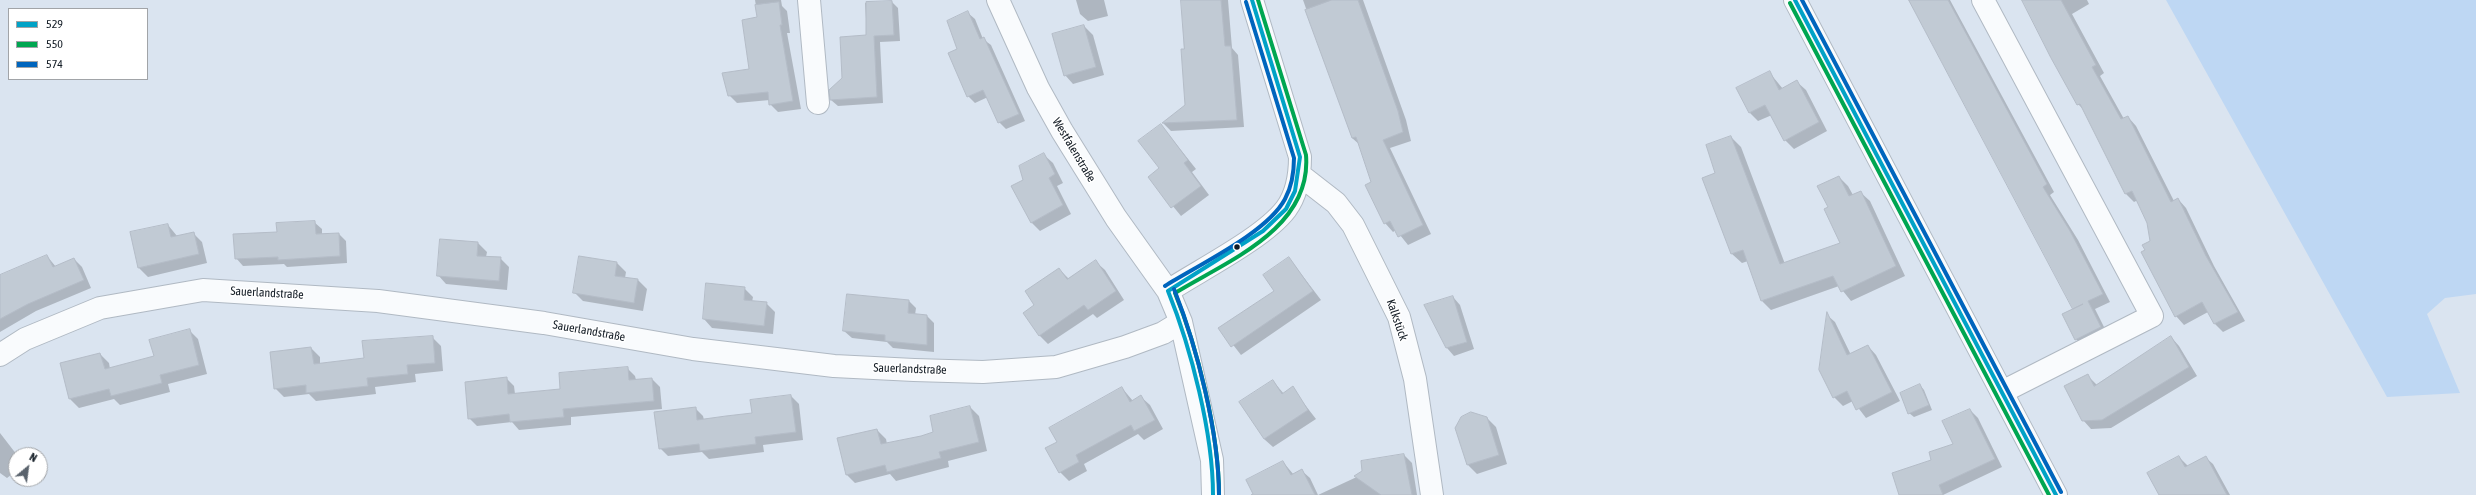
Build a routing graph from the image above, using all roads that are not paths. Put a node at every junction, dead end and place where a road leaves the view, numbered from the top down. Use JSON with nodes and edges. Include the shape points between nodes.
{"nodes":[{"id":1,"x":809,"y":0,"type":"edge"},
{"id":2,"x":998,"y":0,"type":"edge"},
{"id":3,"x":1252,"y":0,"type":"edge"},
{"id":4,"x":1795,"y":0,"type":"edge"},
{"id":5,"x":1983,"y":0,"type":"edge"},
{"id":6,"x":818,"y":103,"type":"dead end"},
{"id":7,"x":1300,"y":175,"type":"junction"},
{"id":8,"x":1168,"y":291,"type":"junction"},
{"id":9,"x":1181,"y":322,"type":"junction"},
{"id":10,"x":0,"y":355,"type":"edge"},
{"id":11,"x":2002,"y":392,"type":"junction"},
{"id":12,"x":1213,"y":495,"type":"edge"},
{"id":13,"x":1432,"y":495,"type":"edge"},
{"id":14,"x":2056,"y":495,"type":"edge"}],
"edges":[{"from":1,"to":6,"type":"street"},
{"from":2,"to":8,"type":"street","name":"Westfalenstraße","via":[[1038,88],[1062,131],[1116,218]]},
{"from":3,"to":7,"type":"street","via":[[1300,157]]},
{"from":4,"to":11,"type":"street"},
{"from":5,"to":11,"type":"street","via":[[2152,316]]},
{"from":7,"to":8,"type":"street","via":[[1286,209],[1270,226]]},
{"from":7,"to":13,"type":"street","name":"Kalkstück","via":[[1336,203],[1353,225],[1399,317],[1415,378]]},
{"from":8,"to":9,"type":"street","name":"Westfalenstraße"},
{"from":9,"to":10,"type":"street","name":"Sauerlandstraße","via":[[1163,333],[1125,347],[1056,367],[983,372],[914,370],[834,366],[708,351],[544,323],[378,301],[203,290],[100,308],[25,339]]},
{"from":9,"to":12,"type":"street","name":"Westfalenstraße","via":[[1212,460]]},
{"from":11,"to":14,"type":"street"}]}
